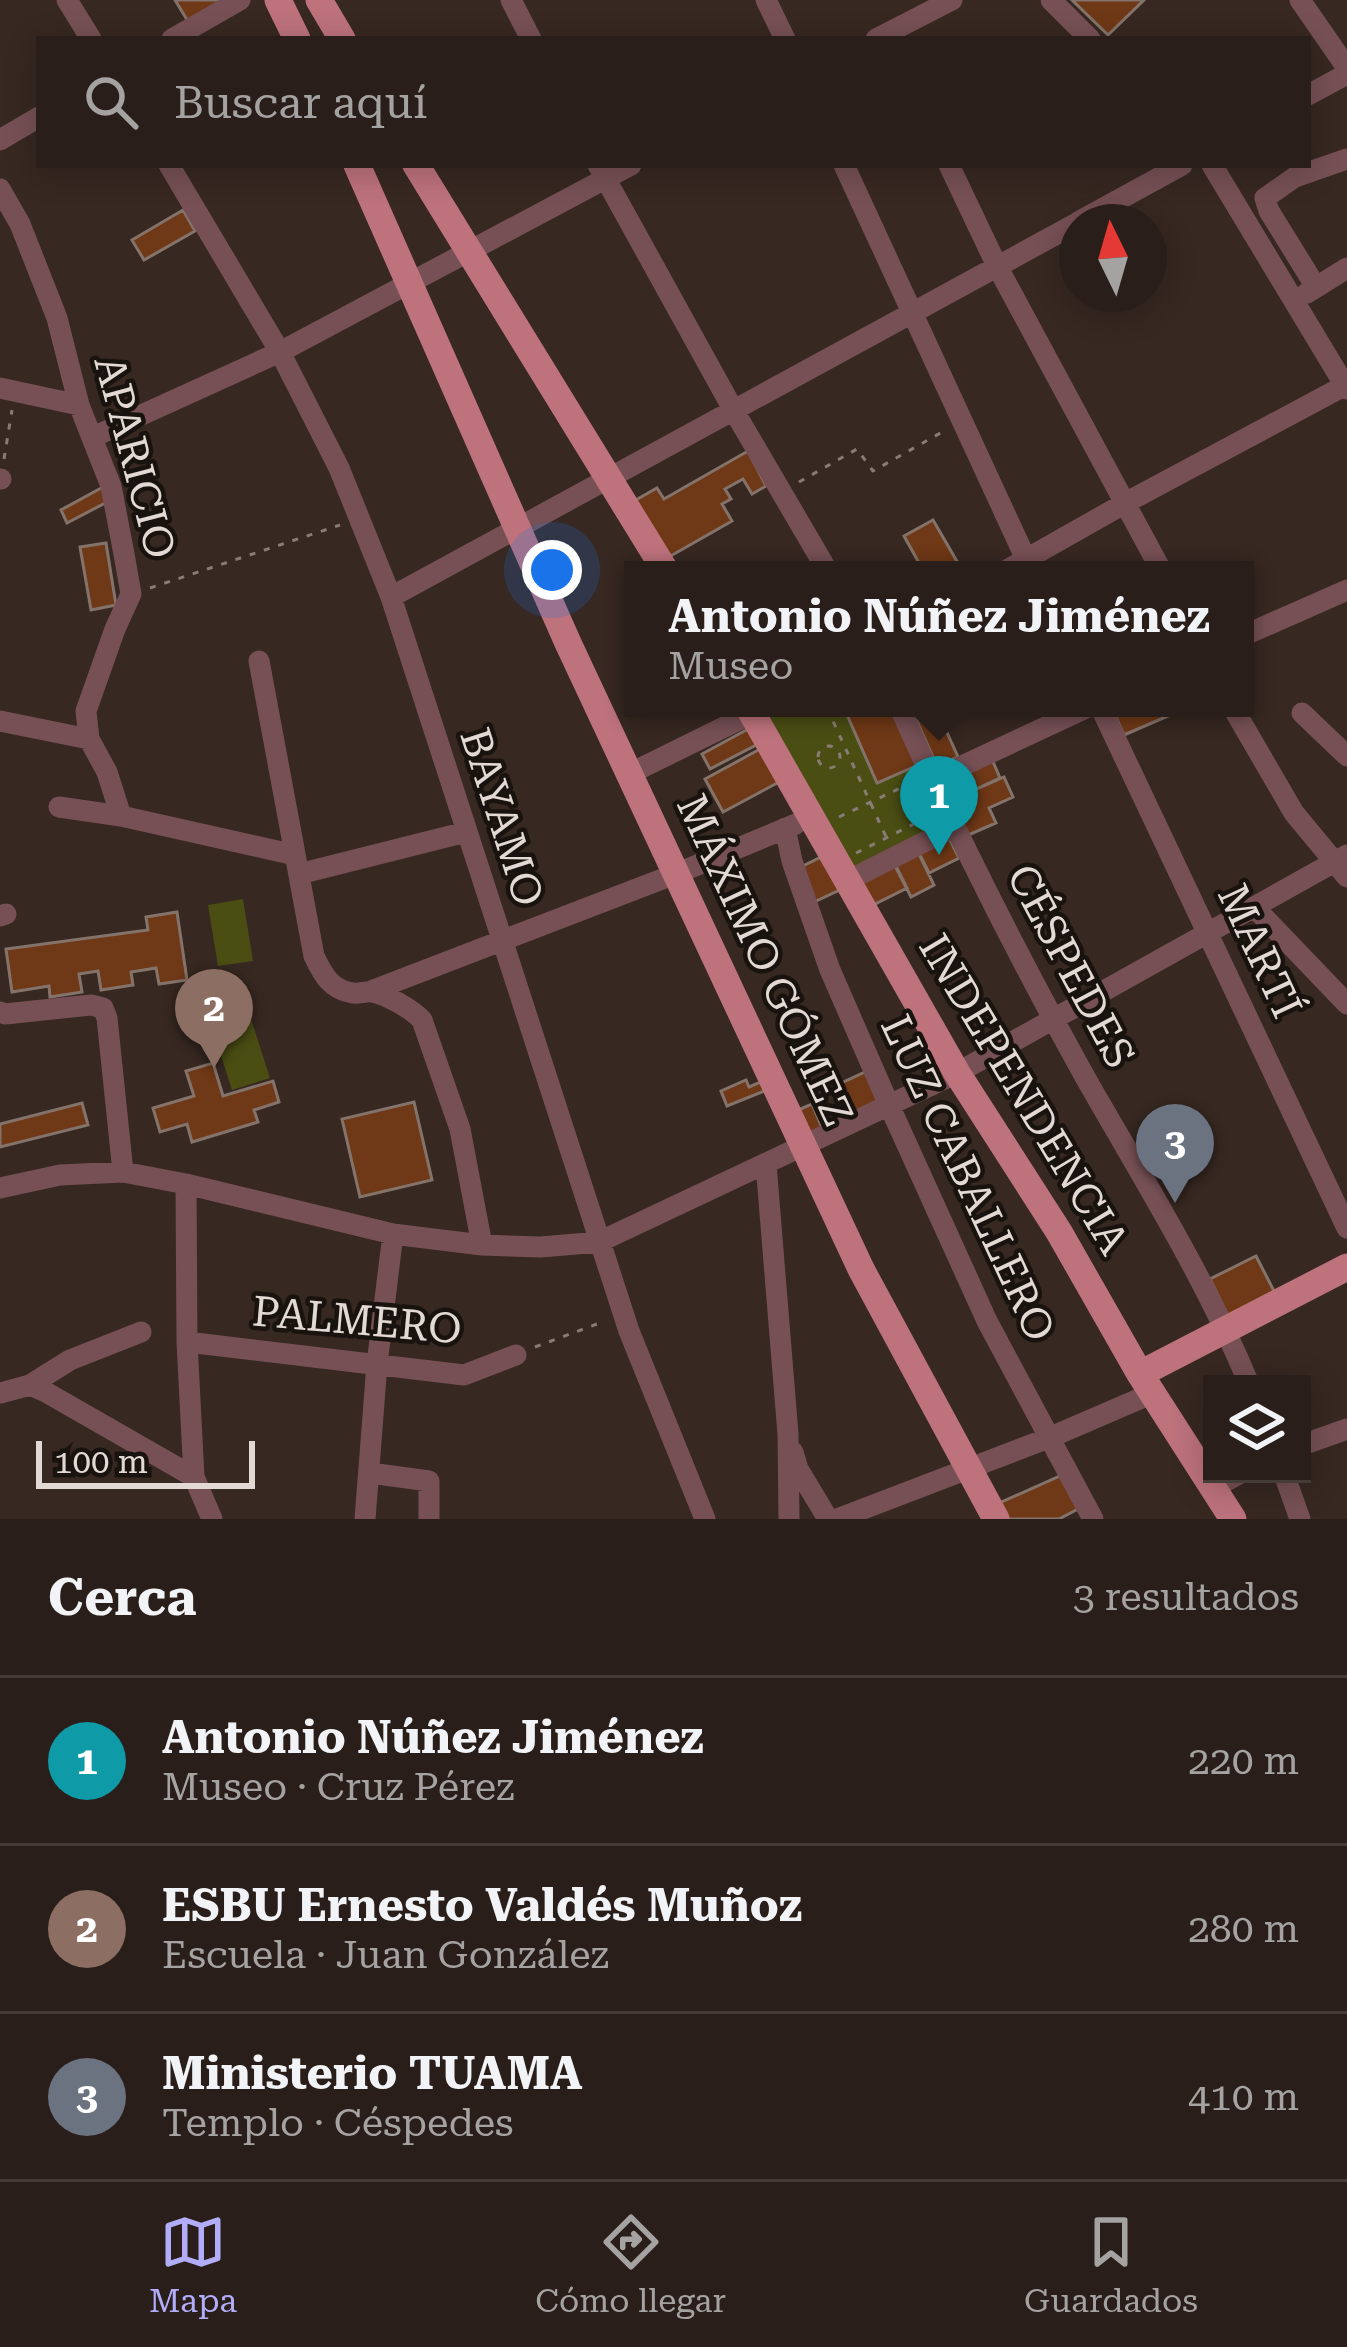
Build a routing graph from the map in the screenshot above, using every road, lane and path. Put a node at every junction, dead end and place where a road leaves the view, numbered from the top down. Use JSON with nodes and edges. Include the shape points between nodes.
{"nodes":[{"id":1,"x":67,"y":0,"type":"edge"},
{"id":2,"x":240,"y":0,"type":"edge"},
{"id":3,"x":278,"y":0,"type":"edge"},
{"id":4,"x":319,"y":0,"type":"edge"},
{"id":5,"x":511,"y":0,"type":"edge"},
{"id":6,"x":766,"y":0,"type":"edge"},
{"id":7,"x":952,"y":0,"type":"edge"},
{"id":8,"x":1051,"y":0,"type":"edge"},
{"id":9,"x":1300,"y":0,"type":"edge"},
{"id":10,"x":89,"y":36,"type":"edge"},
{"id":11,"x":177,"y":36,"type":"edge"},
{"id":12,"x":296,"y":36,"type":"edge"},
{"id":13,"x":339,"y":36,"type":"edge"},
{"id":14,"x":530,"y":36,"type":"edge"},
{"id":15,"x":784,"y":36,"type":"edge"},
{"id":16,"x":886,"y":36,"type":"edge"},
{"id":17,"x":1087,"y":36,"type":"edge"},
{"id":18,"x":1347,"y":71,"type":"edge"},
{"id":19,"x":1311,"y":93,"type":"edge"},
{"id":20,"x":36,"y":119,"type":"edge"},
{"id":21,"x":0,"y":140,"type":"edge"},
{"id":22,"x":1347,"y":159,"type":"edge"},
{"id":23,"x":172,"y":168,"type":"edge"},
{"id":24,"x":358,"y":168,"type":"edge"},
{"id":25,"x":418,"y":168,"type":"edge"},
{"id":26,"x":845,"y":168,"type":"edge"},
{"id":27,"x":950,"y":168,"type":"edge"},
{"id":28,"x":1176,"y":168,"type":"edge"},
{"id":29,"x":1214,"y":168,"type":"edge"},
{"id":30,"x":602,"y":172,"type":"edge"},
{"id":31,"x":0,"y":189,"type":"edge"},
{"id":32,"x":1110,"y":204,"type":"edge"},
{"id":33,"x":1059,"y":232,"type":"edge"},
{"id":34,"x":468,"y":250,"type":"junction"},
{"id":35,"x":997,"y":266,"type":"junction"},
{"id":36,"x":1347,"y":268,"type":"edge"},
{"id":37,"x":409,"y":282,"type":"junction"},
{"id":38,"x":1316,"y":287,"type":"junction"},
{"id":39,"x":1295,"y":300,"type":"junction"},
{"id":40,"x":911,"y":313,"type":"junction"},
{"id":41,"x":280,"y":352,"type":"junction"},
{"id":42,"x":1346,"y":387,"type":"edge"},
{"id":43,"x":8,"y":390,"type":"edge"},
{"id":44,"x":80,"y":405,"type":"junction"},
{"id":45,"x":734,"y":411,"type":"junction"},
{"id":46,"x":962,"y":422,"type":"junction"},
{"id":47,"x":93,"y":437,"type":"junction"},
{"id":48,"x":0,"y":479,"type":"edge"},
{"id":49,"x":609,"y":479,"type":"junction"},
{"id":50,"x":781,"y":492,"type":"junction"},
{"id":51,"x":1127,"y":502,"type":"junction"},
{"id":52,"x":359,"y":519,"type":"junction"},
{"id":53,"x":518,"y":530,"type":"junction"},
{"id":54,"x":659,"y":561,"type":"edge"},
{"id":55,"x":822,"y":561,"type":"edge"},
{"id":56,"x":1020,"y":561,"type":"edge"},
{"id":57,"x":1030,"y":561,"type":"edge"},
{"id":58,"x":1156,"y":561,"type":"edge"},
{"id":59,"x":1347,"y":590,"type":"edge"},
{"id":60,"x":131,"y":594,"type":"junction"},
{"id":61,"x":391,"y":597,"type":"junction"},
{"id":62,"x":1254,"y":631,"type":"edge"},
{"id":63,"x":259,"y":661,"type":"dead end"},
{"id":64,"x":1303,"y":713,"type":"dead end"},
{"id":65,"x":750,"y":717,"type":"edge"},
{"id":66,"x":764,"y":717,"type":"edge"},
{"id":67,"x":831,"y":717,"type":"edge"},
{"id":68,"x":904,"y":717,"type":"edge"},
{"id":69,"x":1067,"y":717,"type":"edge"},
{"id":70,"x":1105,"y":717,"type":"edge"},
{"id":71,"x":1238,"y":717,"type":"edge"},
{"id":72,"x":0,"y":721,"type":"edge"},
{"id":73,"x":89,"y":739,"type":"junction"},
{"id":74,"x":846,"y":749,"type":"junction"},
{"id":75,"x":839,"y":752,"type":"dead end"},
{"id":76,"x":1347,"y":756,"type":"edge"},
{"id":77,"x":631,"y":773,"type":"junction"},
{"id":78,"x":931,"y":777,"type":"junction"},
{"id":79,"x":871,"y":802,"type":"junction"},
{"id":80,"x":59,"y":807,"type":"dead end"},
{"id":81,"x":121,"y":816,"type":"junction"},
{"id":82,"x":949,"y":818,"type":"junction"},
{"id":83,"x":816,"y":821,"type":"junction"},
{"id":84,"x":785,"y":828,"type":"junction"},
{"id":85,"x":466,"y":832,"type":"junction"},
{"id":86,"x":887,"y":838,"type":"junction"},
{"id":87,"x":792,"y":861,"type":"junction"},
{"id":88,"x":297,"y":864,"type":"junction"},
{"id":89,"x":1343,"y":865,"type":"edge"},
{"id":90,"x":844,"y":871,"type":"junction"},
{"id":91,"x":678,"y":873,"type":"junction"},
{"id":92,"x":1256,"y":908,"type":"junction"},
{"id":93,"x":1209,"y":933,"type":"junction"},
{"id":94,"x":501,"y":939,"type":"junction"},
{"id":95,"x":371,"y":991,"type":"junction"},
{"id":96,"x":1347,"y":1004,"type":"edge"},
{"id":97,"x":0,"y":1012,"type":"edge"},
{"id":98,"x":1053,"y":1019,"type":"junction"},
{"id":99,"x":957,"y":1073,"type":"junction"},
{"id":100,"x":889,"y":1105,"type":"junction"},
{"id":101,"x":805,"y":1145,"type":"junction"},
{"id":102,"x":766,"y":1164,"type":"junction"},
{"id":103,"x":124,"y":1172,"type":"junction"},
{"id":104,"x":186,"y":1184,"type":"junction"},
{"id":105,"x":0,"y":1188,"type":"edge"},
{"id":106,"x":1347,"y":1228,"type":"edge"},
{"id":107,"x":393,"y":1234,"type":"junction"},
{"id":108,"x":599,"y":1242,"type":"junction"},
{"id":109,"x":482,"y":1246,"type":"junction"},
{"id":110,"x":1347,"y":1267,"type":"edge"},
{"id":111,"x":623,"y":1313,"type":"junction"},
{"id":112,"x":1226,"y":1327,"type":"junction"},
{"id":113,"x":141,"y":1332,"type":"dead end"},
{"id":114,"x":187,"y":1342,"type":"junction"},
{"id":115,"x":516,"y":1355,"type":"joint"},
{"id":116,"x":376,"y":1364,"type":"junction"},
{"id":117,"x":1245,"y":1375,"type":"edge"},
{"id":118,"x":1146,"y":1384,"type":"junction"},
{"id":119,"x":30,"y":1385,"type":"junction"},
{"id":120,"x":0,"y":1393,"type":"edge"},
{"id":121,"x":1347,"y":1430,"type":"edge"},
{"id":122,"x":788,"y":1434,"type":"junction"},
{"id":123,"x":1051,"y":1437,"type":"junction"},
{"id":124,"x":1311,"y":1442,"type":"edge"},
{"id":125,"x":968,"y":1469,"type":"junction"},
{"id":126,"x":370,"y":1473,"type":"junction"},
{"id":127,"x":194,"y":1477,"type":"junction"},
{"id":128,"x":1222,"y":1483,"type":"edge"},
{"id":129,"x":1287,"y":1483,"type":"edge"},
{"id":130,"x":1213,"y":1488,"type":"junction"},
{"id":131,"x":212,"y":1519,"type":"edge"},
{"id":132,"x":365,"y":1519,"type":"edge"},
{"id":133,"x":429,"y":1519,"type":"edge"},
{"id":134,"x":705,"y":1519,"type":"edge"},
{"id":135,"x":789,"y":1519,"type":"edge"},
{"id":136,"x":832,"y":1519,"type":"edge"},
{"id":137,"x":997,"y":1519,"type":"edge"},
{"id":138,"x":1093,"y":1519,"type":"edge"},
{"id":139,"x":1233,"y":1519,"type":"edge"},
{"id":140,"x":1300,"y":1519,"type":"edge"}],
"edges":[{"from":1,"to":10,"type":"street"},
{"from":2,"to":11,"type":"street"},
{"from":3,"to":12,"type":"main road"},
{"from":4,"to":13,"type":"main road"},
{"from":5,"to":14,"type":"street"},
{"from":6,"to":15,"type":"street"},
{"from":7,"to":16,"type":"street"},
{"from":8,"to":17,"type":"street"},
{"from":9,"to":18,"type":"street"},
{"from":18,"to":19,"type":"street"},
{"from":20,"to":21,"type":"street"},
{"from":22,"to":38,"type":"street","via":[[1295,177],[1265,198]]},
{"from":23,"to":41,"type":"street","name":"BAYAMO"},
{"from":24,"to":37,"type":"main road","name":"MÁXIMO GÓMEZ"},
{"from":25,"to":34,"type":"main road"},
{"from":26,"to":40,"type":"street"},
{"from":27,"to":35,"type":"street"},
{"from":28,"to":32,"type":"street"},
{"from":29,"to":39,"type":"street"},
{"from":30,"to":34,"type":"street"},
{"from":30,"to":45,"type":"street"},
{"from":31,"to":44,"type":"street","name":"APARICIO","via":[[57,318]]},
{"from":33,"to":35,"type":"street"},
{"from":34,"to":37,"type":"street"},
{"from":34,"to":49,"type":"main road"},
{"from":35,"to":40,"type":"street"},
{"from":35,"to":51,"type":"street"},
{"from":36,"to":38,"type":"street"},
{"from":37,"to":41,"type":"street"},
{"from":37,"to":53,"type":"main road","name":"MÁXIMO GÓMEZ"},
{"from":38,"to":39,"type":"street"},
{"from":39,"to":42,"type":"street"},
{"from":40,"to":45,"type":"street"},
{"from":40,"to":46,"type":"street"},
{"from":41,"to":47,"type":"street"},
{"from":41,"to":52,"type":"street","name":"BAYAMO"},
{"from":42,"to":51,"type":"street"},
{"from":43,"to":44,"type":"street"},
{"from":43,"to":48,"type":"path"},
{"from":44,"to":47,"type":"street","name":"APARICIO"},
{"from":45,"to":49,"type":"street"},
{"from":45,"to":50,"type":"street"},
{"from":46,"to":50,"type":"path","via":[[873,471],[856,448]]},
{"from":46,"to":56,"type":"street"},
{"from":47,"to":60,"type":"street","name":"APARICIO"},
{"from":49,"to":53,"type":"street"},
{"from":49,"to":54,"type":"main road"},
{"from":50,"to":55,"type":"street"},
{"from":51,"to":57,"type":"street"},
{"from":51,"to":58,"type":"street"},
{"from":52,"to":60,"type":"path"},
{"from":52,"to":61,"type":"street","name":"BAYAMO"},
{"from":53,"to":61,"type":"street"},
{"from":53,"to":77,"type":"main road","name":"MÁXIMO GÓMEZ"},
{"from":59,"to":62,"type":"street"},
{"from":60,"to":73,"type":"street","name":"APARICIO","via":[[86,711]]},
{"from":61,"to":85,"type":"street","name":"BAYAMO"},
{"from":63,"to":88,"type":"street"},
{"from":64,"to":76,"type":"street"},
{"from":65,"to":77,"type":"street"},
{"from":66,"to":83,"type":"main road","name":"INDEPENDENCIA"},
{"from":67,"to":74,"type":"path"},
{"from":68,"to":78,"type":"street","name":"CÉSPEDES"},
{"from":69,"to":78,"type":"street"},
{"from":70,"to":93,"type":"street","name":"MARTÍ"},
{"from":71,"to":89,"type":"street","via":[[1294,813]]},
{"from":72,"to":73,"type":"street"},
{"from":73,"to":81,"type":"street"},
{"from":74,"to":75,"type":"path"},
{"from":74,"to":79,"type":"path"},
{"from":77,"to":91,"type":"main road","name":"MÁXIMO GÓMEZ"},
{"from":78,"to":79,"type":"path"},
{"from":78,"to":82,"type":"street","name":"CÉSPEDES"},
{"from":79,"to":83,"type":"path"},
{"from":79,"to":86,"type":"path"},
{"from":80,"to":81,"type":"street"},
{"from":81,"to":88,"type":"street"},
{"from":82,"to":86,"type":"path"},
{"from":82,"to":90,"type":"street"},
{"from":82,"to":98,"type":"street","name":"CÉSPEDES"},
{"from":83,"to":84,"type":"street"},
{"from":83,"to":87,"type":"street","via":[[795,844]]},
{"from":83,"to":90,"type":"main road","name":"INDEPENDENCIA"},
{"from":84,"to":87,"type":"street","name":"LUZ CABALLERO"},
{"from":84,"to":91,"type":"street"},
{"from":85,"to":88,"type":"street"},
{"from":85,"to":94,"type":"street","name":"BAYAMO"},
{"from":86,"to":90,"type":"path"},
{"from":87,"to":100,"type":"street","name":"LUZ CABALLERO"},
{"from":88,"to":95,"type":"street","via":[[323,976],[350,993]]},
{"from":89,"to":92,"type":"street"},
{"from":90,"to":99,"type":"main road","name":"INDEPENDENCIA"},
{"from":91,"to":94,"type":"street"},
{"from":91,"to":101,"type":"main road","name":"MÁXIMO GÓMEZ"},
{"from":92,"to":93,"type":"street"},
{"from":92,"to":96,"type":"street"},
{"from":93,"to":98,"type":"street"},
{"from":93,"to":106,"type":"street","name":"MARTÍ"},
{"from":94,"to":95,"type":"street"},
{"from":94,"to":108,"type":"street","name":"BAYAMO"},
{"from":95,"to":109,"type":"street","via":[[422,1020],[460,1129]]},
{"from":97,"to":103,"type":"street","via":[[103,1008]]},
{"from":98,"to":99,"type":"street"},
{"from":98,"to":112,"type":"street","name":"CÉSPEDES"},
{"from":99,"to":100,"type":"street"},
{"from":99,"to":118,"type":"main road","name":"INDEPENDENCIA"},
{"from":100,"to":101,"type":"street"},
{"from":100,"to":123,"type":"street","name":"LUZ CABALLERO","via":[[987,1321]]},
{"from":101,"to":102,"type":"street"},
{"from":101,"to":125,"type":"main road","name":"MÁXIMO GÓMEZ"},
{"from":102,"to":108,"type":"street"},
{"from":102,"to":122,"type":"street"},
{"from":103,"to":104,"type":"street"},
{"from":103,"to":105,"type":"street"},
{"from":104,"to":107,"type":"street"},
{"from":104,"to":114,"type":"street"},
{"from":107,"to":109,"type":"street"},
{"from":107,"to":116,"type":"street"},
{"from":108,"to":109,"type":"street"},
{"from":108,"to":111,"type":"street","name":"BAYAMO"},
{"from":110,"to":112,"type":"main road"},
{"from":111,"to":115,"type":"path"},
{"from":111,"to":134,"type":"street","name":"BAYAMO"},
{"from":112,"to":117,"type":"street","name":"CÉSPEDES"},
{"from":112,"to":118,"type":"main road"},
{"from":113,"to":119,"type":"street"},
{"from":114,"to":116,"type":"street","name":"PALMERO"},
{"from":114,"to":127,"type":"street"},
{"from":115,"to":116,"type":"street","name":"PALMERO","via":[[464,1375]]},
{"from":116,"to":126,"type":"street"},
{"from":118,"to":123,"type":"street"},
{"from":118,"to":130,"type":"main road","name":"INDEPENDENCIA"},
{"from":119,"to":120,"type":"street"},
{"from":119,"to":127,"type":"street"},
{"from":121,"to":124,"type":"street"},
{"from":122,"to":135,"type":"street"},
{"from":122,"to":136,"type":"street","via":[[798,1469]]},
{"from":123,"to":125,"type":"street"},
{"from":123,"to":138,"type":"street","name":"LUZ CABALLERO"},
{"from":125,"to":136,"type":"street"},
{"from":125,"to":137,"type":"main road","name":"MÁXIMO GÓMEZ"},
{"from":126,"to":132,"type":"street"},
{"from":126,"to":133,"type":"street","via":[[429,1481]]},
{"from":127,"to":131,"type":"street"},
{"from":128,"to":130,"type":"street"},
{"from":129,"to":140,"type":"street"},
{"from":130,"to":139,"type":"main road","name":"INDEPENDENCIA"}]}
